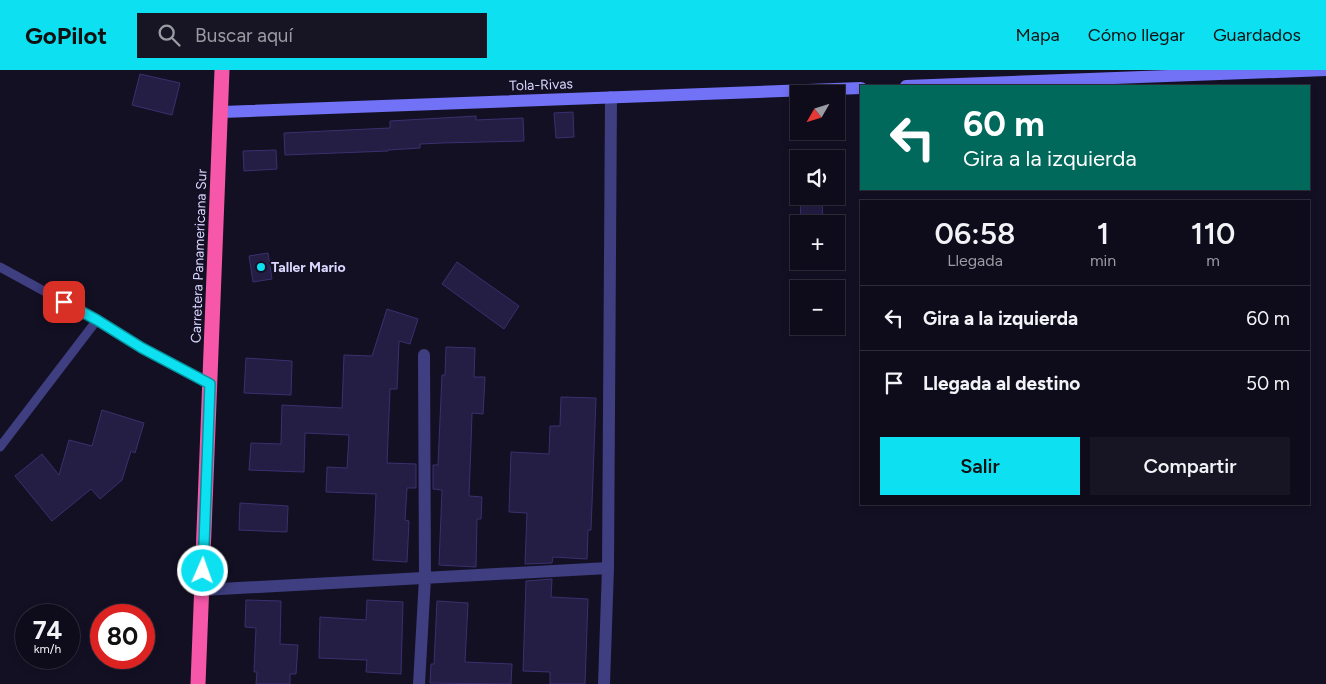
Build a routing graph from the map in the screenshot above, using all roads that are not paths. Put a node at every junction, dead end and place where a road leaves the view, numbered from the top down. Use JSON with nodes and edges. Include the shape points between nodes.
{"nodes":[{"id":1,"x":222,"y":70,"type":"edge"},
{"id":2,"x":1326,"y":70,"type":"edge"},
{"id":3,"x":932,"y":85,"type":"edge"},
{"id":4,"x":860,"y":88,"type":"edge"},
{"id":5,"x":611,"y":97,"type":"junction"},
{"id":6,"x":222,"y":112,"type":"junction"},
{"id":7,"x":0,"y":267,"type":"edge"},
{"id":8,"x":97,"y":320,"type":"junction"},
{"id":9,"x":424,"y":356,"type":"dead end"},
{"id":10,"x":210,"y":384,"type":"junction"},
{"id":11,"x":0,"y":447,"type":"edge"},
{"id":12,"x":608,"y":568,"type":"junction"},
{"id":13,"x":424,"y":578,"type":"junction"},
{"id":14,"x":202,"y":590,"type":"junction"},
{"id":15,"x":198,"y":684,"type":"edge"},
{"id":16,"x":419,"y":684,"type":"edge"},
{"id":17,"x":604,"y":684,"type":"edge"}],
"edges":[{"from":1,"to":6,"type":"highway","name":"Carretera Panamericana Sur"},
{"from":2,"to":3,"type":"main road"},
{"from":4,"to":5,"type":"main road","name":"Tola-Rivas"},
{"from":5,"to":6,"type":"main road","name":"Tola-Rivas"},
{"from":5,"to":12,"type":"street"},
{"from":6,"to":10,"type":"highway","name":"Carretera Panamericana Sur"},
{"from":7,"to":8,"type":"lane"},
{"from":8,"to":10,"type":"lane"},
{"from":8,"to":11,"type":"lane"},
{"from":9,"to":13,"type":"street"},
{"from":10,"to":14,"type":"highway","name":"Carretera Panamericana Sur"},
{"from":12,"to":13,"type":"street"},
{"from":12,"to":17,"type":"street"},
{"from":13,"to":14,"type":"street"},
{"from":13,"to":16,"type":"street"},
{"from":14,"to":15,"type":"highway","name":"Carretera Panamericana Sur"}]}
